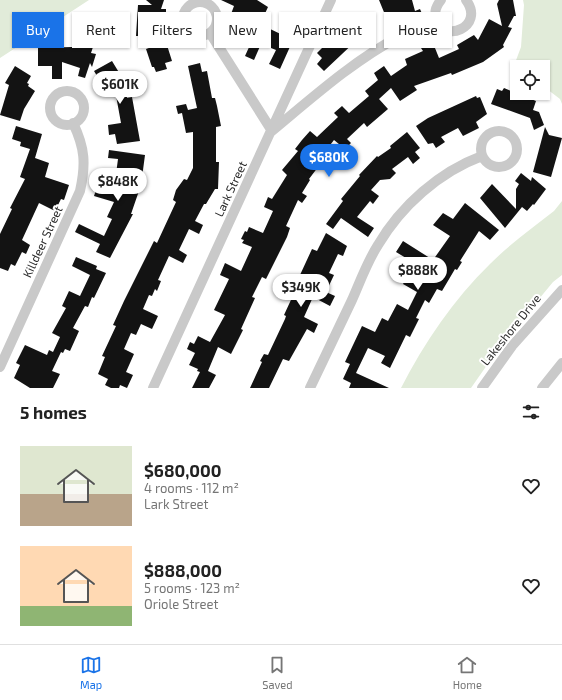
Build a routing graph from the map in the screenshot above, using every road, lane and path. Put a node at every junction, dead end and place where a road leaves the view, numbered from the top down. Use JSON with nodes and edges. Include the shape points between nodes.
{"nodes":[{"id":1,"x":331,"y":0,"type":"edge"},
{"id":2,"x":441,"y":0,"type":"edge"},
{"id":3,"x":466,"y":0,"type":"edge"},
{"id":4,"x":436,"y":12,"type":"edge"},
{"id":5,"x":452,"y":31,"type":"edge"},
{"id":6,"x":210,"y":33,"type":"dead end"},
{"id":7,"x":384,"y":46,"type":"edge"},
{"id":8,"x":73,"y":123,"type":"dead end"},
{"id":9,"x":272,"y":131,"type":"junction"},
{"id":10,"x":482,"y":156,"type":"dead end"},
{"id":11,"x":562,"y":290,"type":"edge"},
{"id":12,"x":562,"y":363,"type":"edge"},
{"id":13,"x":0,"y":367,"type":"edge"},
{"id":14,"x":153,"y":388,"type":"edge"},
{"id":15,"x":310,"y":388,"type":"edge"},
{"id":16,"x":482,"y":388,"type":"edge"},
{"id":17,"x":542,"y":388,"type":"edge"}],
"edges":[{"from":1,"to":9,"type":"street","name":"Lark Street"},
{"from":2,"to":4,"type":"street"},
{"from":3,"to":5,"type":"street","via":[[471,17],[465,27]]},
{"from":6,"to":9,"type":"street"},
{"from":7,"to":9,"type":"street","via":[[334,80]]},
{"from":8,"to":13,"type":"street","name":"Killdeer Street","via":[[84,152],[84,174],[80,191]]},
{"from":9,"to":14,"type":"street","name":"Lark Street"},
{"from":10,"to":15,"type":"street","via":[[450,172],[426,190],[394,222],[377,246]]},
{"from":11,"to":16,"type":"street","name":"Lakeshore Drive","via":[[512,346]]},
{"from":12,"to":17,"type":"street"}]}
